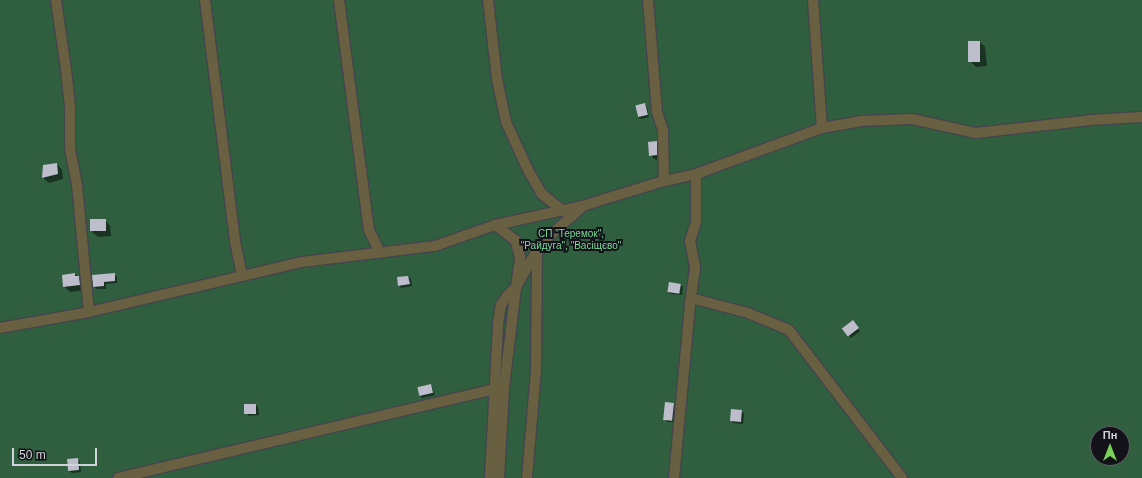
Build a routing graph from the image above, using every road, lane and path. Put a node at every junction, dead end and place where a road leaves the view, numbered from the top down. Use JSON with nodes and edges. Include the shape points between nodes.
{"nodes":[{"id":1,"x":56,"y":0,"type":"edge"},
{"id":2,"x":205,"y":0,"type":"edge"},
{"id":3,"x":339,"y":0,"type":"edge"},
{"id":4,"x":488,"y":0,"type":"edge"},
{"id":5,"x":648,"y":0,"type":"edge"},
{"id":6,"x":813,"y":0,"type":"edge"},
{"id":7,"x":1142,"y":117,"type":"edge"},
{"id":8,"x":822,"y":128,"type":"junction"},
{"id":9,"x":696,"y":174,"type":"junction"},
{"id":10,"x":664,"y":182,"type":"junction"},
{"id":11,"x":582,"y":206,"type":"junction"},
{"id":12,"x":562,"y":211,"type":"junction"},
{"id":13,"x":495,"y":225,"type":"junction"},
{"id":14,"x":537,"y":250,"type":"junction"},
{"id":15,"x":380,"y":253,"type":"junction"},
{"id":16,"x":242,"y":276,"type":"junction"},
{"id":17,"x":516,"y":287,"type":"junction"},
{"id":18,"x":691,"y":298,"type":"junction"},
{"id":19,"x":89,"y":312,"type":"junction"},
{"id":20,"x":0,"y":328,"type":"edge"},
{"id":21,"x":495,"y":389,"type":"junction"},
{"id":22,"x":118,"y":478,"type":"edge"},
{"id":23,"x":490,"y":478,"type":"edge"},
{"id":24,"x":499,"y":478,"type":"edge"},
{"id":25,"x":524,"y":478,"type":"edge"},
{"id":26,"x":528,"y":478,"type":"edge"},
{"id":27,"x":674,"y":478,"type":"edge"},
{"id":28,"x":902,"y":478,"type":"edge"}],
"edges":[{"from":1,"to":19,"type":"street","via":[[70,107],[70,149],[77,185]]},
{"from":2,"to":16,"type":"street","via":[[235,242]]},
{"from":3,"to":15,"type":"street","via":[[369,230]]},
{"from":4,"to":12,"type":"street","via":[[497,79],[506,122],[542,194]]},
{"from":5,"to":10,"type":"street","via":[[656,112],[663,130]]},
{"from":6,"to":8,"type":"street"},
{"from":7,"to":8,"type":"street","via":[[976,133],[912,119],[860,121]]},
{"from":8,"to":9,"type":"street"},
{"from":9,"to":10,"type":"street"},
{"from":9,"to":18,"type":"street","via":[[696,222],[690,241],[696,267]]},
{"from":10,"to":11,"type":"street"},
{"from":11,"to":12,"type":"street"},
{"from":11,"to":14,"type":"street"},
{"from":12,"to":13,"type":"street"},
{"from":13,"to":15,"type":"street","via":[[435,246]]},
{"from":13,"to":17,"type":"street","via":[[516,240],[520,257]]},
{"from":14,"to":17,"type":"street"},
{"from":14,"to":26,"type":"street","via":[[536,371]]},
{"from":15,"to":16,"type":"street","via":[[302,262]]},
{"from":16,"to":19,"type":"street"},
{"from":17,"to":21,"type":"street","via":[[501,305]]},
{"from":17,"to":24,"type":"street","via":[[504,388]]},
{"from":18,"to":27,"type":"street"},
{"from":18,"to":28,"type":"street","via":[[748,313],[789,330]]},
{"from":19,"to":20,"type":"street"},
{"from":21,"to":22,"type":"street"},
{"from":21,"to":23,"type":"street"},
{"from":25,"to":26,"type":"street"}]}
